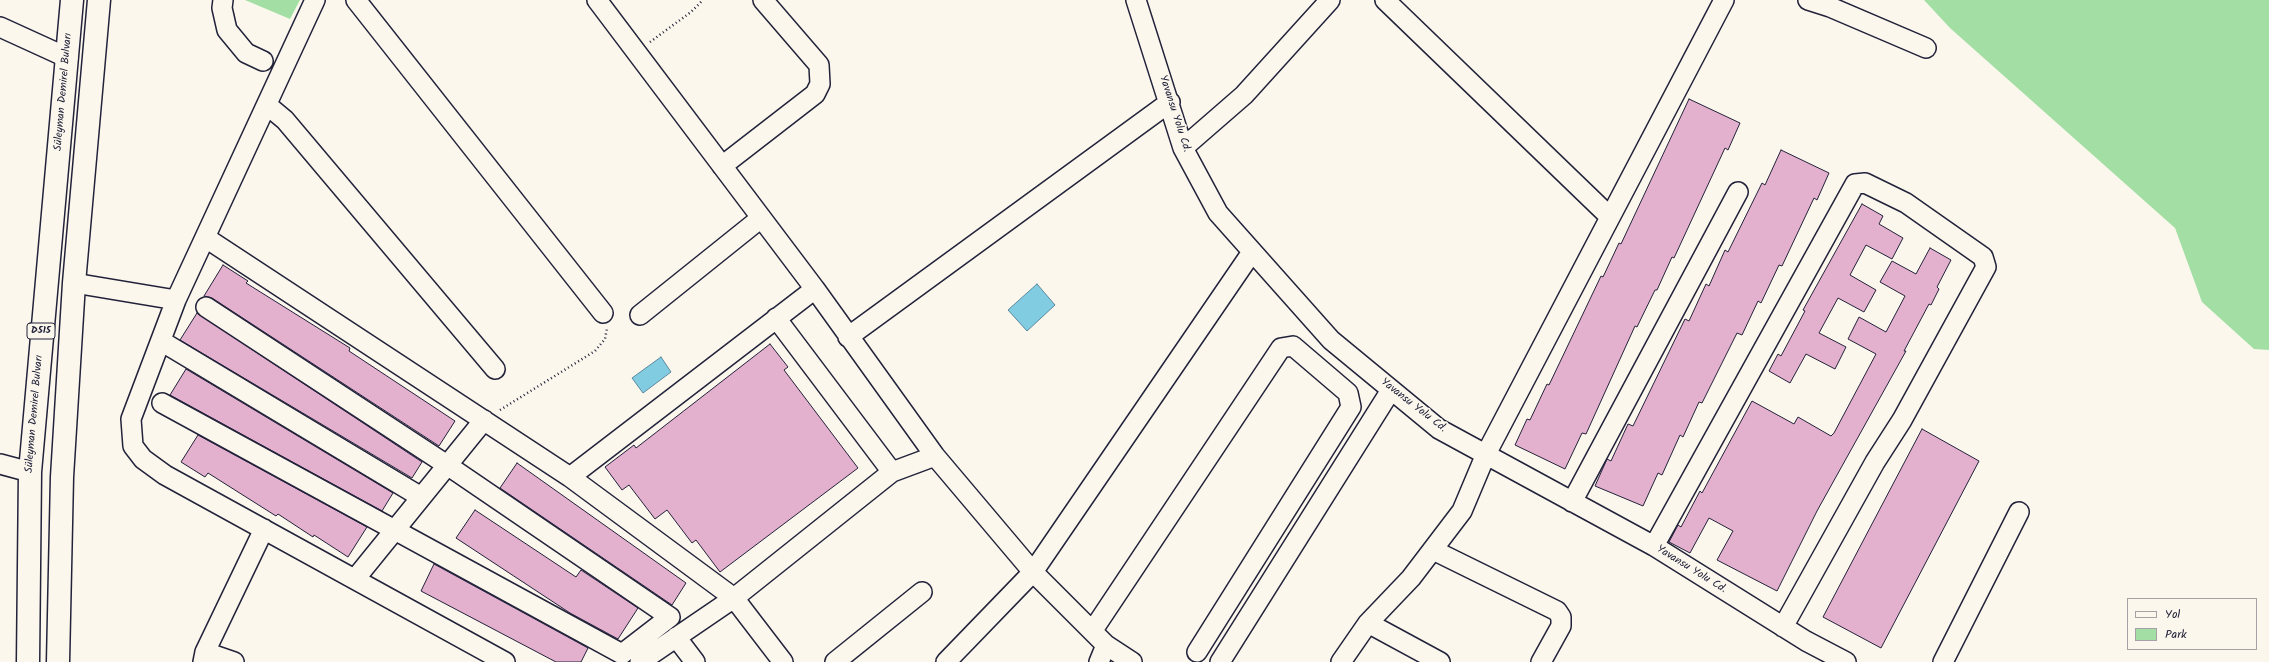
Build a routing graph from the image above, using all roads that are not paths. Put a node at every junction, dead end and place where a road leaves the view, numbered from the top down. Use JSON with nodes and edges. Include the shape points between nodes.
{"nodes":[{"id":1,"x":72,"y":0,"type":"edge"},
{"id":2,"x":99,"y":0,"type":"edge"},
{"id":3,"x":223,"y":0,"type":"edge"},
{"id":4,"x":315,"y":0,"type":"edge"},
{"id":5,"x":356,"y":0,"type":"edge"},
{"id":6,"x":597,"y":0,"type":"edge"},
{"id":7,"x":764,"y":0,"type":"edge"},
{"id":8,"x":1136,"y":0,"type":"edge"},
{"id":9,"x":1330,"y":0,"type":"edge"},
{"id":10,"x":1385,"y":0,"type":"edge"},
{"id":11,"x":1724,"y":0,"type":"edge"},
{"id":12,"x":1808,"y":0,"type":"edge"},
{"id":13,"x":0,"y":27,"type":"edge"},
{"id":14,"x":1926,"y":48,"type":"dead end"},
{"id":15,"x":68,"y":58,"type":"junction"},
{"id":16,"x":263,"y":61,"type":"dead end"},
{"id":17,"x":1170,"y":102,"type":"junction"},
{"id":18,"x":266,"y":105,"type":"junction"},
{"id":19,"x":1183,"y":148,"type":"junction"},
{"id":20,"x":722,"y":166,"type":"junction"},
{"id":21,"x":1738,"y":192,"type":"dead end"},
{"id":22,"x":1610,"y":217,"type":"junction"},
{"id":23,"x":761,"y":218,"type":"junction"},
{"id":24,"x":206,"y":238,"type":"junction"},
{"id":25,"x":1252,"y":252,"type":"junction"},
{"id":26,"x":74,"y":283,"type":"junction"},
{"id":27,"x":815,"y":289,"type":"junction"},
{"id":28,"x":176,"y":300,"type":"junction"},
{"id":29,"x":206,"y":307,"type":"dead end"},
{"id":30,"x":603,"y":313,"type":"road end"},
{"id":31,"x":640,"y":315,"type":"dead end"},
{"id":32,"x":776,"y":318,"type":"junction"},
{"id":33,"x":848,"y":337,"type":"junction"},
{"id":34,"x":161,"y":341,"type":"junction"},
{"id":35,"x":495,"y":369,"type":"dead end"},
{"id":36,"x":1391,"y":390,"type":"junction"},
{"id":37,"x":162,"y":403,"type":"dead end"},
{"id":38,"x":484,"y":420,"type":"junction"},
{"id":39,"x":1486,"y":454,"type":"junction"},
{"id":40,"x":934,"y":456,"type":"junction"},
{"id":41,"x":0,"y":464,"type":"edge"},
{"id":42,"x":447,"y":465,"type":"junction"},
{"id":43,"x":30,"y":472,"type":"junction"},
{"id":44,"x":892,"y":472,"type":"junction"},
{"id":45,"x":570,"y":477,"type":"junction"},
{"id":46,"x":421,"y":497,"type":"junction"},
{"id":47,"x":1572,"y":502,"type":"junction"},
{"id":48,"x":2019,"y":512,"type":"dead end"},
{"id":49,"x":264,"y":529,"type":"junction"},
{"id":50,"x":394,"y":530,"type":"junction"},
{"id":51,"x":1654,"y":546,"type":"junction"},
{"id":52,"x":1432,"y":550,"type":"junction"},
{"id":53,"x":1033,"y":572,"type":"junction"},
{"id":54,"x":355,"y":579,"type":"junction"},
{"id":55,"x":922,"y":592,"type":"dead end"},
{"id":56,"x":734,"y":598,"type":"junction"},
{"id":57,"x":1368,"y":623,"type":"junction"},
{"id":58,"x":1783,"y":627,"type":"junction"},
{"id":59,"x":1093,"y":630,"type":"junction"},
{"id":60,"x":676,"y":637,"type":"junction"},
{"id":61,"x":1197,"y":652,"type":"dead end"},
{"id":62,"x":1103,"y":653,"type":"edge"},
{"id":63,"x":1820,"y":656,"type":"edge"},
{"id":64,"x":204,"y":657,"type":"edge"},
{"id":65,"x":28,"y":662,"type":"edge"},
{"id":66,"x":58,"y":662,"type":"edge"},
{"id":67,"x":234,"y":662,"type":"edge"},
{"id":68,"x":505,"y":662,"type":"edge"},
{"id":69,"x":640,"y":662,"type":"edge"},
{"id":70,"x":695,"y":662,"type":"edge"},
{"id":71,"x":783,"y":662,"type":"edge"},
{"id":72,"x":834,"y":662,"type":"edge"},
{"id":73,"x":946,"y":662,"type":"edge"},
{"id":74,"x":1132,"y":662,"type":"edge"},
{"id":75,"x":1220,"y":662,"type":"edge"},
{"id":76,"x":1342,"y":662,"type":"edge"},
{"id":77,"x":1440,"y":662,"type":"edge"},
{"id":78,"x":1541,"y":662,"type":"edge"},
{"id":79,"x":1846,"y":662,"type":"edge"},
{"id":80,"x":1943,"y":662,"type":"edge"}],
"edges":[{"from":1,"to":15,"type":"highway","name":"Süleyman Demirel Bulvarı","number":"D515"},
{"from":2,"to":26,"type":"highway","number":"D515"},
{"from":3,"to":16,"type":"street","via":[[222,8],[227,30],[246,53]]},
{"from":4,"to":18,"type":"street"},
{"from":5,"to":30,"type":"street"},
{"from":6,"to":20,"type":"street"},
{"from":7,"to":20,"type":"street","via":[[820,65],[820,84],[815,94]]},
{"from":8,"to":17,"type":"street","name":"Yavansu Yolu Cd."},
{"from":9,"to":19,"type":"street","via":[[1244,95]]},
{"from":10,"to":22,"type":"street"},
{"from":11,"to":22,"type":"street"},
{"from":12,"to":14,"type":"street"},
{"from":13,"to":15,"type":"street"},
{"from":15,"to":43,"type":"highway","name":"Süleyman Demirel Bulvarı","number":"D515"},
{"from":17,"to":19,"type":"street","name":"Yavansu Yolu Cd."},
{"from":17,"to":33,"type":"street"},
{"from":18,"to":24,"type":"street"},
{"from":18,"to":35,"type":"street","via":[[285,120]]},
{"from":19,"to":25,"type":"street","name":"Yavansu Yolu Cd.","via":[[1218,213]]},
{"from":20,"to":23,"type":"street"},
{"from":21,"to":47,"type":"street"},
{"from":22,"to":39,"type":"street"},
{"from":23,"to":27,"type":"street"},
{"from":23,"to":31,"type":"street"},
{"from":24,"to":28,"type":"street"},
{"from":24,"to":38,"type":"street"},
{"from":25,"to":36,"type":"street","name":"Yavansu Yolu Cd.","via":[[1331,340]]},
{"from":25,"to":53,"type":"street"},
{"from":26,"to":28,"type":"street"},
{"from":26,"to":66,"type":"highway","number":"D515","via":[[62,477]]},
{"from":27,"to":32,"type":"street"},
{"from":27,"to":33,"type":"street"},
{"from":28,"to":34,"type":"street"},
{"from":29,"to":42,"type":"street"},
{"from":32,"to":44,"type":"street"},
{"from":32,"to":45,"type":"street"},
{"from":33,"to":40,"type":"street"},
{"from":34,"to":46,"type":"street"},
{"from":34,"to":49,"type":"street","via":[[131,419],[133,446],[143,458],[165,475]]},
{"from":36,"to":39,"type":"street","name":"Yavansu Yolu Cd.","via":[[1438,429]]},
{"from":36,"to":75,"type":"street"},
{"from":37,"to":50,"type":"street"},
{"from":38,"to":42,"type":"street"},
{"from":38,"to":45,"type":"street"},
{"from":39,"to":47,"type":"street","name":"Yavansu Yolu Cd."},
{"from":39,"to":52,"type":"street","via":[[1462,511]]},
{"from":40,"to":44,"type":"street"},
{"from":40,"to":53,"type":"street"},
{"from":41,"to":43,"type":"street"},
{"from":42,"to":46,"type":"street"},
{"from":42,"to":50,"type":"street","via":[[670,617],[622,654]]},
{"from":43,"to":65,"type":"highway","name":"Süleyman Demirel Bulvarı","number":"D515"},
{"from":44,"to":56,"type":"street"},
{"from":45,"to":56,"type":"street"},
{"from":46,"to":50,"type":"street"},
{"from":47,"to":51,"type":"street","name":"Yavansu Yolu Cd."},
{"from":48,"to":80,"type":"street"},
{"from":49,"to":54,"type":"street"},
{"from":49,"to":64,"type":"street"},
{"from":50,"to":54,"type":"street"},
{"from":51,"to":58,"type":"street","name":"Yavansu Yolu Cd."},
{"from":51,"to":58,"type":"street","via":[[1855,184],[1865,183],[1906,203],[1983,258],[1986,268]]},
{"from":52,"to":57,"type":"street","via":[[1411,578]]},
{"from":52,"to":78,"type":"street","via":[[1557,611],[1561,617],[1561,626]]},
{"from":53,"to":59,"type":"street"},
{"from":53,"to":73,"type":"street"},
{"from":54,"to":68,"type":"street"},
{"from":55,"to":72,"type":"street"},
{"from":56,"to":60,"type":"street"},
{"from":56,"to":71,"type":"street"},
{"from":57,"to":76,"type":"street"},
{"from":57,"to":77,"type":"street"},
{"from":58,"to":63,"type":"street","name":"Yavansu Yolu Cd."},
{"from":59,"to":61,"type":"street","via":[[1281,348],[1293,346],[1348,393],[1351,406]]},
{"from":59,"to":62,"type":"street"},
{"from":60,"to":69,"type":"street"},
{"from":60,"to":70,"type":"street"},
{"from":62,"to":74,"type":"street"},
{"from":63,"to":79,"type":"street","name":"Yavansu Yolu Cd."},
{"from":64,"to":67,"type":"street"}]}
